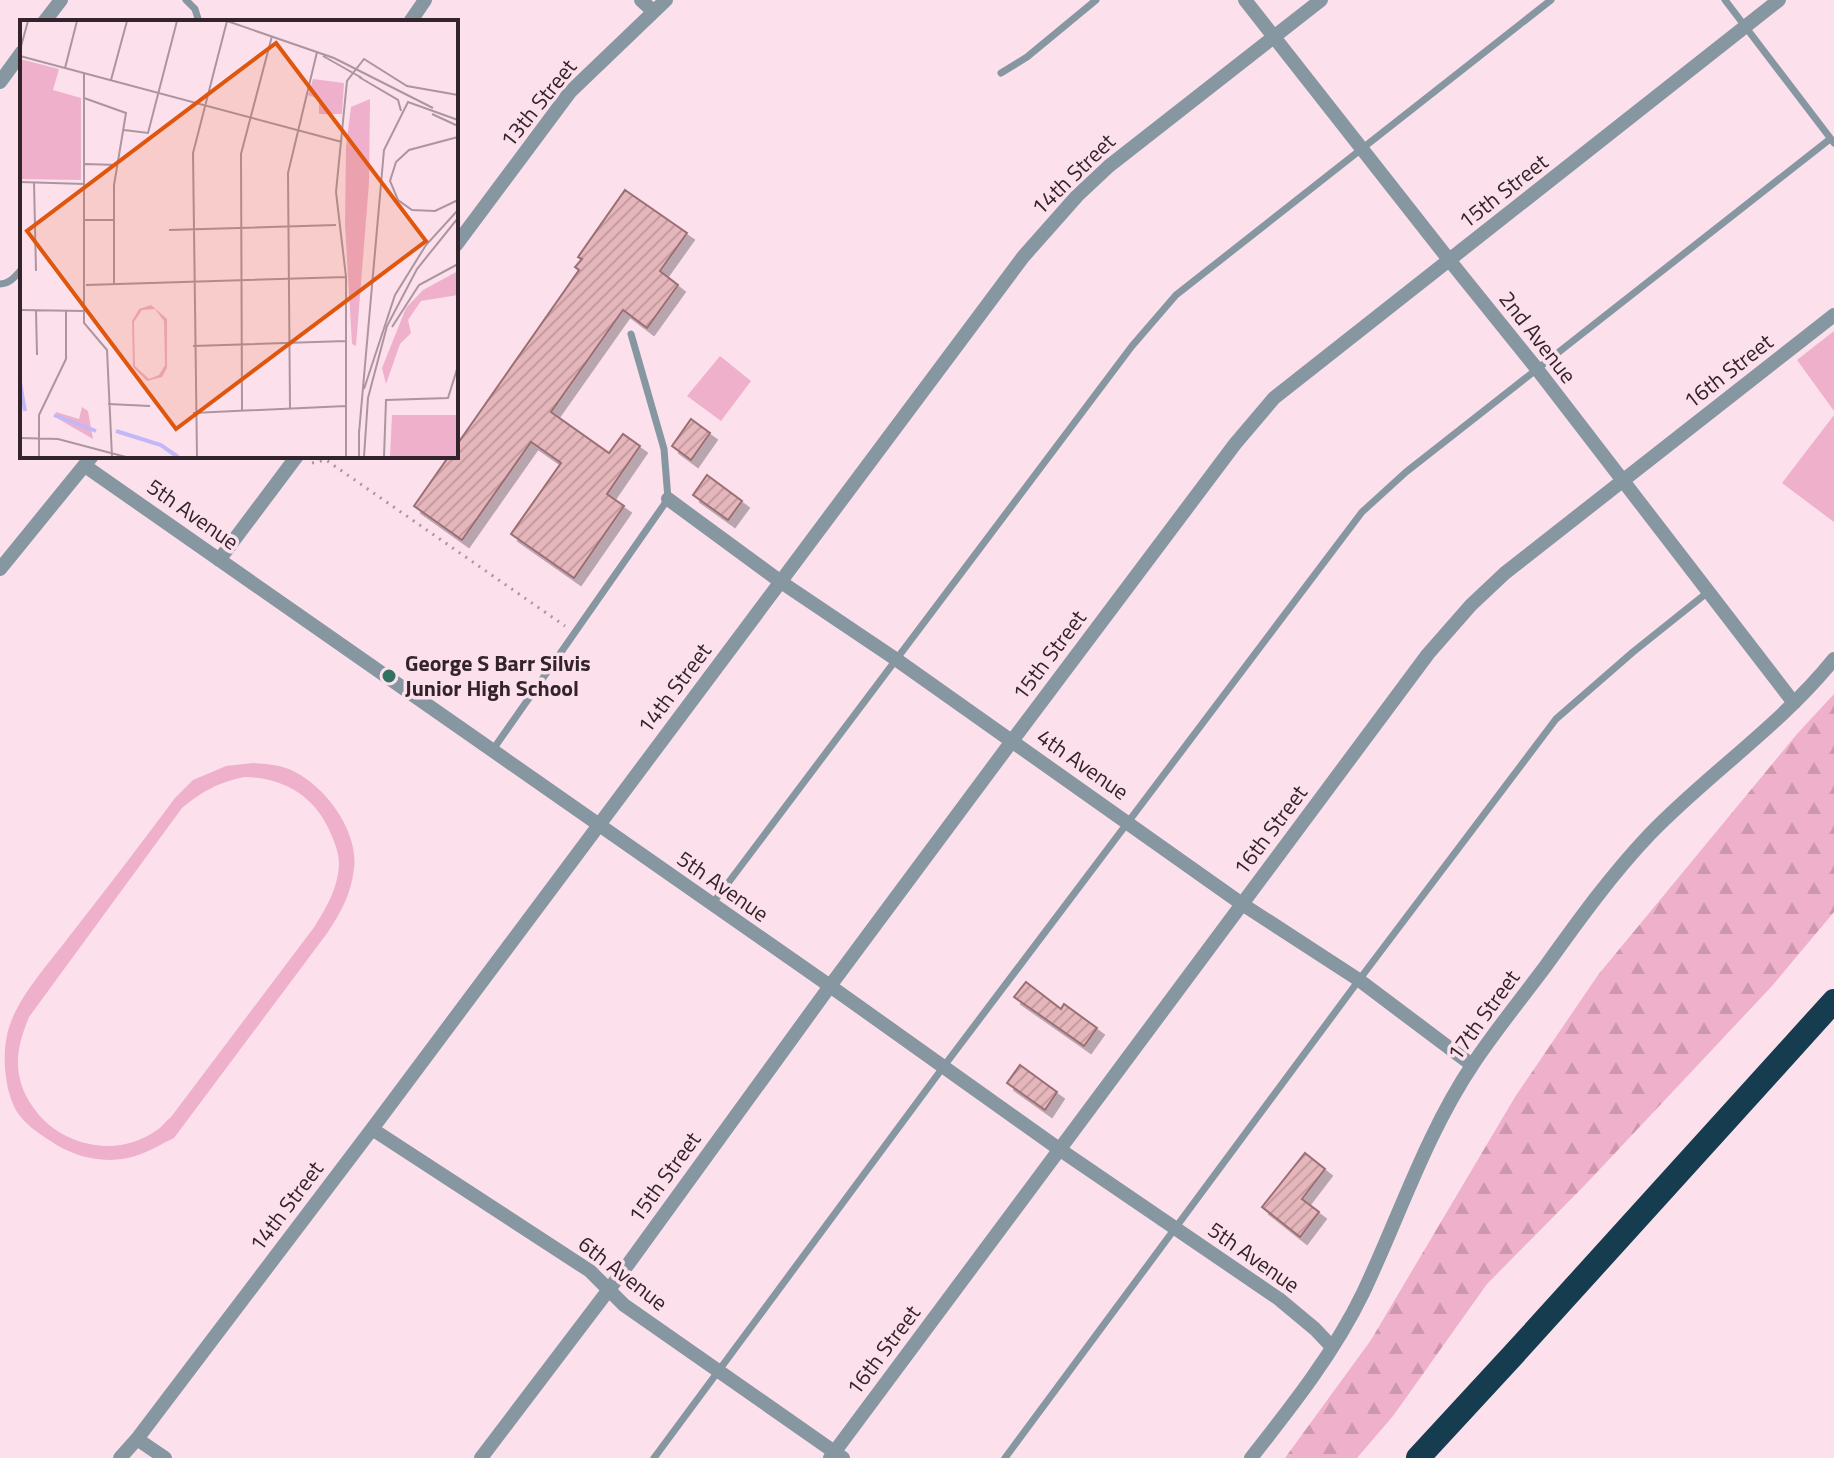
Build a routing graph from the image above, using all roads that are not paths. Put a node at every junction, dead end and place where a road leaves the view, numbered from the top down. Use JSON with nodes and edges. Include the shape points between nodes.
{"nodes":[{"id":1,"x":61,"y":0,"type":"edge"},
{"id":2,"x":186,"y":0,"type":"edge"},
{"id":3,"x":425,"y":0,"type":"edge"},
{"id":4,"x":641,"y":0,"type":"edge"},
{"id":5,"x":666,"y":0,"type":"edge"},
{"id":6,"x":1096,"y":0,"type":"edge"},
{"id":7,"x":1245,"y":0,"type":"edge"},
{"id":8,"x":1321,"y":0,"type":"edge"},
{"id":9,"x":1551,"y":0,"type":"edge"},
{"id":10,"x":1725,"y":0,"type":"edge"},
{"id":11,"x":1779,"y":0,"type":"edge"},
{"id":12,"x":653,"y":11,"type":"junction"},
{"id":13,"x":46,"y":20,"type":"edge"},
{"id":14,"x":198,"y":20,"type":"edge"},
{"id":15,"x":411,"y":20,"type":"edge"},
{"id":16,"x":1746,"y":28,"type":"junction"},
{"id":17,"x":1274,"y":37,"type":"junction"},
{"id":18,"x":20,"y":55,"type":"edge"},
{"id":19,"x":1001,"y":73,"type":"dead end"},
{"id":20,"x":0,"y":82,"type":"edge"},
{"id":21,"x":1832,"y":141,"type":"edge"},
{"id":22,"x":1362,"y":150,"type":"junction"},
{"id":23,"x":458,"y":242,"type":"edge"},
{"id":24,"x":1450,"y":261,"type":"junction"},
{"id":25,"x":20,"y":271,"type":"edge"},
{"id":26,"x":0,"y":284,"type":"edge"},
{"id":27,"x":1834,"y":315,"type":"edge"},
{"id":28,"x":631,"y":334,"type":"dead end"},
{"id":29,"x":1537,"y":369,"type":"junction"},
{"id":30,"x":296,"y":458,"type":"edge"},
{"id":31,"x":89,"y":461,"type":"edge"},
{"id":32,"x":1623,"y":481,"type":"junction"},
{"id":33,"x":668,"y":499,"type":"junction"},
{"id":34,"x":219,"y":560,"type":"junction"},
{"id":35,"x":0,"y":569,"type":"edge"},
{"id":36,"x":781,"y":582,"type":"junction"},
{"id":37,"x":1708,"y":592,"type":"junction"},
{"id":38,"x":1834,"y":659,"type":"edge"},
{"id":39,"x":897,"y":660,"type":"junction"},
{"id":40,"x":1794,"y":703,"type":"junction"},
{"id":41,"x":1012,"y":741,"type":"junction"},
{"id":42,"x":492,"y":751,"type":"junction"},
{"id":43,"x":1128,"y":822,"type":"junction"},
{"id":44,"x":598,"y":825,"type":"junction"},
{"id":45,"x":1242,"y":904,"type":"junction"},
{"id":46,"x":712,"y":905,"type":"junction"},
{"id":47,"x":1359,"y":980,"type":"junction"},
{"id":48,"x":830,"y":986,"type":"junction"},
{"id":49,"x":1834,"y":1001,"type":"edge"},
{"id":50,"x":1472,"y":1065,"type":"junction"},
{"id":51,"x":944,"y":1066,"type":"junction"},
{"id":52,"x":372,"y":1129,"type":"junction"},
{"id":53,"x":1059,"y":1149,"type":"junction"},
{"id":54,"x":1175,"y":1228,"type":"junction"},
{"id":55,"x":608,"y":1289,"type":"junction"},
{"id":56,"x":1332,"y":1347,"type":"junction"},
{"id":57,"x":718,"y":1371,"type":"junction"},
{"id":58,"x":137,"y":1439,"type":"junction"},
{"id":59,"x":836,"y":1456,"type":"edge"},
{"id":60,"x":120,"y":1458,"type":"edge"},
{"id":61,"x":165,"y":1458,"type":"edge"},
{"id":62,"x":481,"y":1458,"type":"edge"},
{"id":63,"x":654,"y":1458,"type":"edge"},
{"id":64,"x":1005,"y":1458,"type":"edge"},
{"id":65,"x":1251,"y":1458,"type":"edge"},
{"id":66,"x":1418,"y":1458,"type":"edge"}],
"edges":[{"from":1,"to":13,"type":"street"},
{"from":2,"to":14,"type":"lane"},
{"from":3,"to":15,"type":"street"},
{"from":4,"to":12,"type":"street"},
{"from":5,"to":12,"type":"street","name":"13th Street"},
{"from":6,"to":19,"type":"lane"},
{"from":7,"to":17,"type":"street","name":"2nd Avenue"},
{"from":8,"to":17,"type":"street","name":"14th Street"},
{"from":9,"to":22,"type":"lane"},
{"from":10,"to":16,"type":"lane"},
{"from":11,"to":16,"type":"street","name":"15th Street"},
{"from":12,"to":23,"type":"street","name":"13th Street","via":[[570,92]]},
{"from":16,"to":21,"type":"lane"},
{"from":16,"to":24,"type":"street","name":"15th Street"},
{"from":17,"to":22,"type":"street","name":"2nd Avenue"},
{"from":17,"to":36,"type":"street","name":"14th Street","via":[[1109,166],[1053,221]]},
{"from":18,"to":20,"type":"street"},
{"from":21,"to":29,"type":"lane"},
{"from":22,"to":24,"type":"street","name":"2nd Avenue"},
{"from":22,"to":39,"type":"lane","via":[[1162,311]]},
{"from":24,"to":29,"type":"street","name":"2nd Avenue"},
{"from":24,"to":41,"type":"street","name":"15th Street","via":[[1274,398]]},
{"from":25,"to":26,"type":"lane"},
{"from":27,"to":32,"type":"street","name":"16th Street"},
{"from":28,"to":33,"type":"lane","via":[[664,449]]},
{"from":29,"to":32,"type":"street","name":"2nd Avenue"},
{"from":29,"to":43,"type":"lane","via":[[1362,512]]},
{"from":30,"to":34,"type":"street"},
{"from":31,"to":34,"type":"street","name":"5th Avenue"},
{"from":31,"to":35,"type":"street"},
{"from":32,"to":37,"type":"street","name":"2nd Avenue"},
{"from":32,"to":45,"type":"street","name":"16th Street","via":[[1471,605],[1419,666]]},
{"from":33,"to":36,"type":"street","name":"4th Avenue"},
{"from":33,"to":42,"type":"lane"},
{"from":34,"to":42,"type":"street","name":"5th Avenue"},
{"from":36,"to":39,"type":"street","name":"4th Avenue"},
{"from":36,"to":44,"type":"street","name":"14th Street"},
{"from":37,"to":40,"type":"street","name":"2nd Avenue"},
{"from":37,"to":47,"type":"lane","via":[[1556,719]]},
{"from":38,"to":40,"type":"street","name":"17th Street"},
{"from":39,"to":41,"type":"street","name":"4th Avenue"},
{"from":39,"to":46,"type":"lane"},
{"from":40,"to":50,"type":"street","name":"17th Street","via":[[1629,857]]},
{"from":41,"to":43,"type":"street","name":"4th Avenue"},
{"from":41,"to":48,"type":"street","name":"15th Street"},
{"from":42,"to":44,"type":"street","name":"5th Avenue"},
{"from":43,"to":45,"type":"street","name":"4th Avenue"},
{"from":43,"to":51,"type":"lane"},
{"from":44,"to":46,"type":"street","name":"5th Avenue"},
{"from":44,"to":52,"type":"street","name":"14th Street"},
{"from":45,"to":47,"type":"street","name":"4th Avenue"},
{"from":45,"to":53,"type":"street","name":"16th Street"},
{"from":46,"to":48,"type":"street","name":"5th Avenue"},
{"from":47,"to":50,"type":"street","name":"4th Avenue"},
{"from":47,"to":54,"type":"lane"},
{"from":48,"to":51,"type":"street","name":"5th Avenue"},
{"from":48,"to":55,"type":"street","name":"15th Street"},
{"from":49,"to":66,"type":"highway"},
{"from":50,"to":56,"type":"street","name":"17th Street"},
{"from":51,"to":53,"type":"street","name":"5th Avenue"},
{"from":51,"to":57,"type":"lane"},
{"from":52,"to":55,"type":"street","name":"6th Avenue","via":[[590,1271]]},
{"from":52,"to":58,"type":"street","name":"14th Street"},
{"from":53,"to":54,"type":"street","name":"5th Avenue"},
{"from":53,"to":59,"type":"street","name":"16th Street"},
{"from":54,"to":56,"type":"street","name":"5th Avenue","via":[[1279,1299]]},
{"from":54,"to":64,"type":"lane"},
{"from":55,"to":57,"type":"street","name":"6th Avenue"},
{"from":55,"to":62,"type":"street","name":"15th Street"},
{"from":56,"to":65,"type":"street","name":"17th Street"},
{"from":57,"to":59,"type":"street","name":"6th Avenue"},
{"from":57,"to":63,"type":"lane"},
{"from":58,"to":60,"type":"street","name":"14th Street"},
{"from":58,"to":61,"type":"street"}]}
